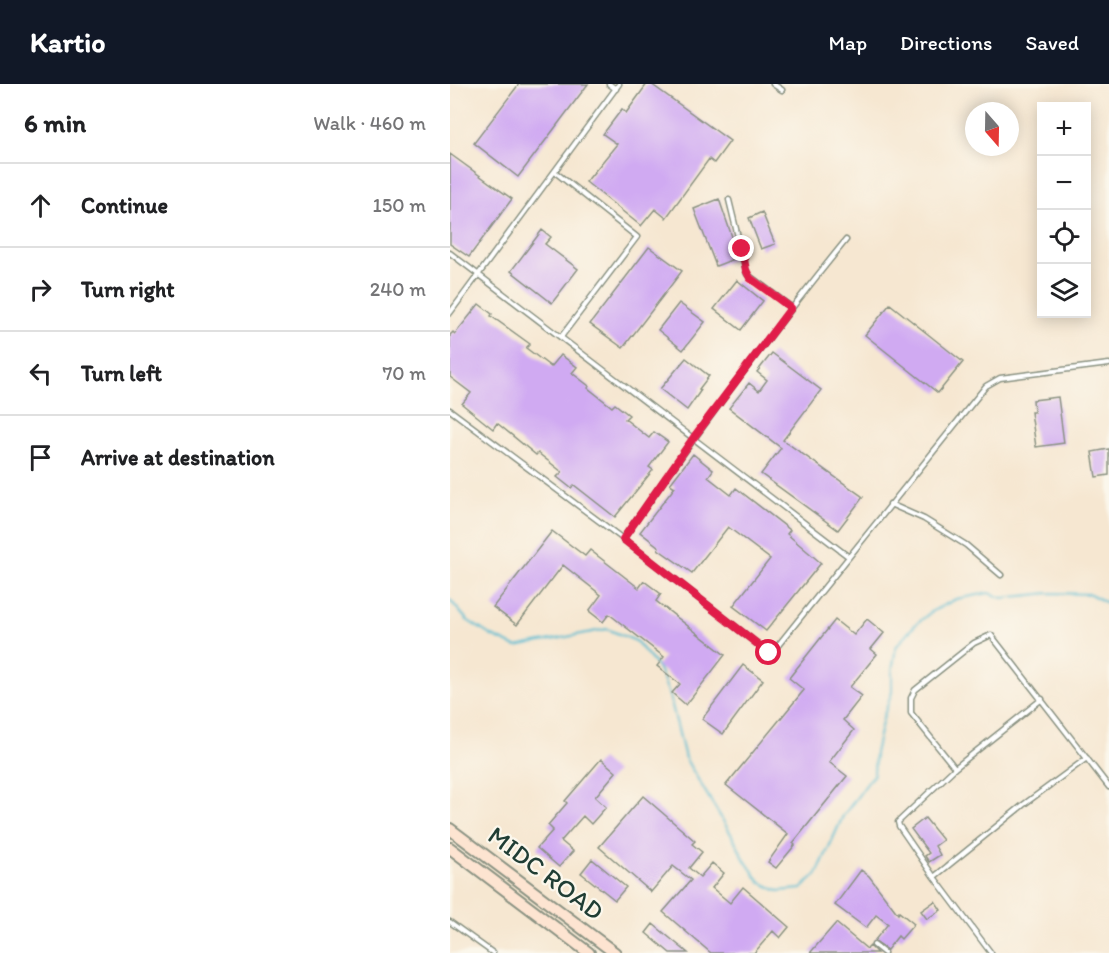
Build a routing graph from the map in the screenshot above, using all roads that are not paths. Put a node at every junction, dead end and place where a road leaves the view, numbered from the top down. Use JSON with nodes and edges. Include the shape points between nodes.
{"nodes":[{"id":1,"x":609,"y":84,"type":"edge"},
{"id":2,"x":619,"y":84,"type":"edge"},
{"id":3,"x":773,"y":84,"type":"edge"},
{"id":4,"x":616,"y":89,"type":"junction"},
{"id":5,"x":782,"y":90,"type":"dead end"},
{"id":6,"x":555,"y":172,"type":"junction"},
{"id":7,"x":729,"y":201,"type":"dead end"},
{"id":8,"x":846,"y":240,"type":"dead end"},
{"id":9,"x":450,"y":253,"type":"edge"},
{"id":10,"x":479,"y":275,"type":"junction"},
{"id":11,"x":791,"y":308,"type":"junction"},
{"id":12,"x":450,"y":313,"type":"edge"},
{"id":13,"x":561,"y":337,"type":"junction"},
{"id":14,"x":1109,"y":364,"type":"edge"},
{"id":15,"x":450,"y":410,"type":"edge"},
{"id":16,"x":694,"y":437,"type":"junction"},
{"id":17,"x":890,"y":504,"type":"junction"},
{"id":18,"x":623,"y":539,"type":"junction"},
{"id":19,"x":849,"y":557,"type":"junction"},
{"id":20,"x":1001,"y":575,"type":"dead end"},
{"id":21,"x":1042,"y":699,"type":"junction"},
{"id":22,"x":1087,"y":758,"type":"junction"},
{"id":23,"x":955,"y":768,"type":"junction"},
{"id":24,"x":1109,"y":787,"type":"edge"},
{"id":25,"x":450,"y":829,"type":"edge"},
{"id":26,"x":450,"y":848,"type":"edge"},
{"id":27,"x":934,"y":877,"type":"junction"},
{"id":28,"x":450,"y":922,"type":"edge"},
{"id":29,"x":874,"y":945,"type":"dead end"},
{"id":30,"x":493,"y":953,"type":"edge"},
{"id":31,"x":589,"y":953,"type":"edge"},
{"id":32,"x":615,"y":953,"type":"edge"},
{"id":33,"x":884,"y":953,"type":"edge"},
{"id":34,"x":991,"y":953,"type":"edge"}],
"edges":[{"from":1,"to":4,"type":"lane"},
{"from":2,"to":4,"type":"lane"},
{"from":3,"to":5,"type":"lane"},
{"from":4,"to":6,"type":"lane"},
{"from":6,"to":10,"type":"lane"},
{"from":6,"to":13,"type":"lane","via":[[638,237]]},
{"from":7,"to":11,"type":"lane","via":[[747,274]]},
{"from":8,"to":11,"type":"lane"},
{"from":9,"to":10,"type":"lane"},
{"from":10,"to":12,"type":"lane"},
{"from":10,"to":13,"type":"lane"},
{"from":11,"to":16,"type":"lane"},
{"from":13,"to":16,"type":"lane"},
{"from":14,"to":17,"type":"lane","via":[[993,381]]},
{"from":15,"to":18,"type":"lane"},
{"from":16,"to":18,"type":"lane"},
{"from":16,"to":19,"type":"lane"},
{"from":17,"to":19,"type":"lane"},
{"from":17,"to":20,"type":"lane","via":[[966,545]]},
{"from":18,"to":19,"type":"lane","via":[[769,653]]},
{"from":21,"to":22,"type":"lane"},
{"from":21,"to":23,"type":"lane"},
{"from":21,"to":23,"type":"lane","via":[[991,635],[915,690],[911,713]]},
{"from":22,"to":24,"type":"lane"},
{"from":22,"to":27,"type":"lane"},
{"from":23,"to":27,"type":"lane","via":[[898,822]]},
{"from":25,"to":32,"type":"main road","name":"MIDC ROAD"},
{"from":26,"to":31,"type":"main road","name":"MIDC ROAD"},
{"from":27,"to":34,"type":"lane"},
{"from":28,"to":30,"type":"lane"},
{"from":29,"to":33,"type":"lane"}]}
